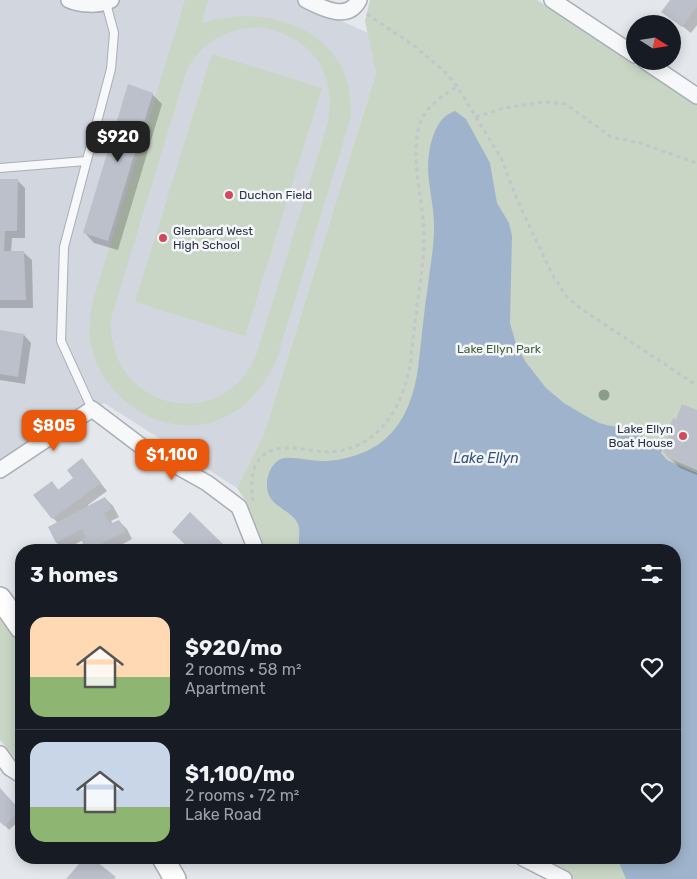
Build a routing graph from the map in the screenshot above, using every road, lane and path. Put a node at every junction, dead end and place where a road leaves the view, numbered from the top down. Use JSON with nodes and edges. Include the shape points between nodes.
{"nodes":[{"id":1,"x":68,"y":0,"type":"edge"},
{"id":2,"x":306,"y":0,"type":"edge"},
{"id":3,"x":552,"y":0,"type":"edge"},
{"id":4,"x":108,"y":1,"type":"edge"},
{"id":5,"x":355,"y":6,"type":"edge"},
{"id":6,"x":626,"y":49,"type":"edge"},
{"id":7,"x":658,"y":70,"type":"edge"},
{"id":8,"x":457,"y":86,"type":"junction"},
{"id":9,"x":697,"y":96,"type":"edge"},
{"id":10,"x":476,"y":118,"type":"junction"},
{"id":11,"x":86,"y":161,"type":"junction"},
{"id":12,"x":697,"y":163,"type":"edge"},
{"id":13,"x":0,"y":168,"type":"edge"},
{"id":14,"x":697,"y":383,"type":"edge"},
{"id":15,"x":92,"y":409,"type":"junction"},
{"id":16,"x":0,"y":470,"type":"edge"},
{"id":17,"x":253,"y":504,"type":"dead end"},
{"id":18,"x":254,"y":544,"type":"edge"},
{"id":19,"x":0,"y":598,"type":"edge"},
{"id":20,"x":15,"y":619,"type":"edge"},
{"id":21,"x":0,"y":754,"type":"edge"},
{"id":22,"x":15,"y":771,"type":"edge"},
{"id":23,"x":166,"y":864,"type":"edge"},
{"id":24,"x":535,"y":864,"type":"edge"},
{"id":25,"x":175,"y":879,"type":"edge"},
{"id":26,"x":564,"y":879,"type":"edge"}],
"edges":[{"from":1,"to":4,"type":"street","via":[[90,4]]},
{"from":2,"to":5,"type":"street","via":[[338,12]]},
{"from":3,"to":6,"type":"street"},
{"from":4,"to":11,"type":"lane","via":[[114,33],[111,69]]},
{"from":5,"to":8,"type":"path","via":[[413,45]]},
{"from":7,"to":9,"type":"street"},
{"from":8,"to":10,"type":"path"},
{"from":8,"to":17,"type":"path","via":[[425,111],[417,137],[423,259],[410,368],[403,393],[384,427],[354,446],[338,451],[284,448],[264,454],[254,470],[251,485]]},
{"from":10,"to":12,"type":"path","via":[[504,108],[545,102],[566,104],[611,137],[640,143]]},
{"from":10,"to":14,"type":"path","via":[[501,158],[522,211],[565,295],[693,384]]},
{"from":11,"to":13,"type":"lane"},
{"from":11,"to":15,"type":"lane","via":[[64,247],[61,341]]},
{"from":15,"to":16,"type":"street"},
{"from":15,"to":18,"type":"street","via":[[141,446],[206,483],[239,507]]},
{"from":19,"to":20,"type":"street"},
{"from":21,"to":22,"type":"street"},
{"from":23,"to":25,"type":"street"},
{"from":24,"to":26,"type":"street"}]}
